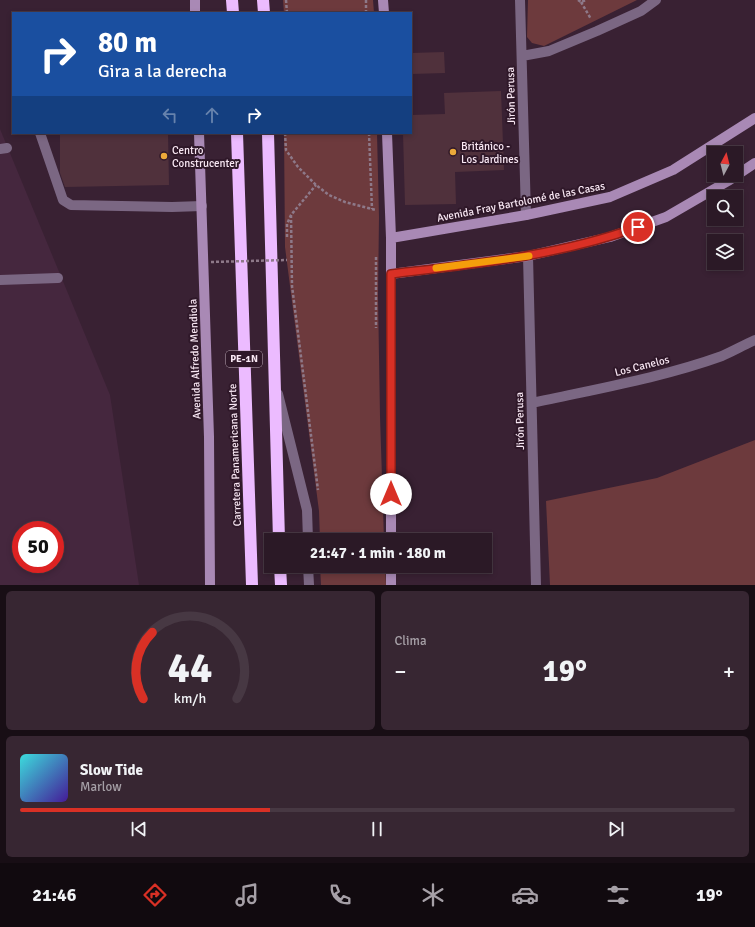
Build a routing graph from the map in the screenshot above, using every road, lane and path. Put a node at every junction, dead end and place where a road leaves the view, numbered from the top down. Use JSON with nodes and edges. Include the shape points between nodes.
{"nodes":[{"id":1,"x":195,"y":0,"type":"edge"},
{"id":2,"x":232,"y":0,"type":"edge"},
{"id":3,"x":263,"y":0,"type":"edge"},
{"id":4,"x":286,"y":0,"type":"edge"},
{"id":5,"x":366,"y":0,"type":"edge"},
{"id":6,"x":383,"y":0,"type":"edge"},
{"id":7,"x":520,"y":0,"type":"edge"},
{"id":8,"x":578,"y":0,"type":"edge"},
{"id":9,"x":586,"y":0,"type":"edge"},
{"id":10,"x":656,"y":0,"type":"edge"},
{"id":11,"x":581,"y":2,"type":"junction"},
{"id":12,"x":196,"y":12,"type":"edge"},
{"id":13,"x":233,"y":12,"type":"edge"},
{"id":14,"x":264,"y":12,"type":"edge"},
{"id":15,"x":287,"y":12,"type":"edge"},
{"id":16,"x":366,"y":12,"type":"edge"},
{"id":17,"x":384,"y":12,"type":"edge"},
{"id":18,"x":597,"y":31,"type":"junction"},
{"id":19,"x":522,"y":56,"type":"junction"},
{"id":20,"x":755,"y":118,"type":"edge"},
{"id":21,"x":40,"y":134,"type":"edge"},
{"id":22,"x":199,"y":134,"type":"edge"},
{"id":23,"x":237,"y":134,"type":"edge"},
{"id":24,"x":268,"y":134,"type":"edge"},
{"id":25,"x":285,"y":134,"type":"edge"},
{"id":26,"x":369,"y":134,"type":"edge"},
{"id":27,"x":388,"y":134,"type":"edge"},
{"id":28,"x":755,"y":163,"type":"edge"},
{"id":29,"x":316,"y":185,"type":"junction"},
{"id":30,"x":202,"y":206,"type":"junction"},
{"id":31,"x":372,"y":209,"type":"junction"},
{"id":32,"x":377,"y":211,"type":"dead end"},
{"id":33,"x":291,"y":215,"type":"junction"},
{"id":34,"x":526,"y":215,"type":"junction"},
{"id":35,"x":287,"y":224,"type":"dead end"},
{"id":36,"x":391,"y":238,"type":"junction"},
{"id":37,"x":528,"y":256,"type":"junction"},
{"id":38,"x":287,"y":260,"type":"dead end"},
{"id":39,"x":211,"y":262,"type":"dead end"},
{"id":40,"x":391,"y":274,"type":"junction"},
{"id":41,"x":58,"y":278,"type":"dead end"},
{"id":42,"x":0,"y":280,"type":"edge"},
{"id":43,"x":755,"y":340,"type":"edge"},
{"id":44,"x":275,"y":382,"type":"junction"},
{"id":45,"x":532,"y":403,"type":"junction"},
{"id":46,"x":318,"y":492,"type":"dead end"},
{"id":47,"x":279,"y":533,"type":"edge"},
{"id":48,"x":308,"y":533,"type":"edge"},
{"id":49,"x":391,"y":533,"type":"edge"},
{"id":50,"x":280,"y":573,"type":"edge"},
{"id":51,"x":308,"y":573,"type":"edge"},
{"id":52,"x":391,"y":573,"type":"edge"},
{"id":53,"x":210,"y":585,"type":"edge"},
{"id":54,"x":252,"y":585,"type":"edge"},
{"id":55,"x":280,"y":585,"type":"edge"},
{"id":56,"x":309,"y":585,"type":"edge"},
{"id":57,"x":391,"y":585,"type":"edge"},
{"id":58,"x":536,"y":585,"type":"edge"}],
"edges":[{"from":1,"to":12,"type":"main road"},
{"from":2,"to":13,"type":"highway"},
{"from":3,"to":14,"type":"highway"},
{"from":4,"to":15,"type":"path"},
{"from":5,"to":16,"type":"path"},
{"from":6,"to":17,"type":"main road"},
{"from":7,"to":19,"type":"street","name":"Jirón Perusa"},
{"from":8,"to":11,"type":"path"},
{"from":9,"to":11,"type":"path"},
{"from":10,"to":18,"type":"street","via":[[641,11]]},
{"from":11,"to":18,"type":"path"},
{"from":18,"to":19,"type":"street","via":[[549,50]]},
{"from":19,"to":34,"type":"street","name":"Jirón Perusa"},
{"from":20,"to":34,"type":"main road","name":"Avenida Fray Bartolomé de las Casas","via":[[673,170],[610,197]]},
{"from":21,"to":30,"type":"street","via":[[63,200],[70,205]]},
{"from":22,"to":30,"type":"main road","name":"Avenida Alfredo Mendiola"},
{"from":23,"to":54,"type":"highway","name":"Carretera Panamericana Norte","number":"PE-1N"},
{"from":24,"to":44,"type":"highway","number":"PE-1N"},
{"from":25,"to":29,"type":"path","via":[[286,150]]},
{"from":26,"to":31,"type":"path"},
{"from":27,"to":36,"type":"main road"},
{"from":28,"to":37,"type":"main road","via":[[666,217],[610,237]]},
{"from":29,"to":31,"type":"path","via":[[329,195],[345,202]]},
{"from":29,"to":33,"type":"path"},
{"from":30,"to":53,"type":"main road","name":"Avenida Alfredo Mendiola","via":[[209,437]]},
{"from":31,"to":32,"type":"path"},
{"from":33,"to":35,"type":"path"},
{"from":33,"to":46,"type":"path","via":[[292,286]]},
{"from":34,"to":36,"type":"main road","name":"Avenida Fray Bartolomé de las Casas"},
{"from":36,"to":40,"type":"main road"},
{"from":37,"to":40,"type":"main road"},
{"from":37,"to":45,"type":"street","name":"Jirón Perusa"},
{"from":38,"to":39,"type":"path","bridge":true},
{"from":40,"to":49,"type":"main road"},
{"from":41,"to":42,"type":"street"},
{"from":43,"to":45,"type":"street","name":"Los Canelos","via":[[724,355],[692,366]]},
{"from":44,"to":47,"type":"highway","number":"PE-1N"},
{"from":44,"to":48,"type":"street","via":[[307,510]]},
{"from":45,"to":58,"type":"street","name":"Jirón Perusa"},
{"from":50,"to":55,"type":"highway"},
{"from":51,"to":56,"type":"street"},
{"from":52,"to":57,"type":"main road"}]}
